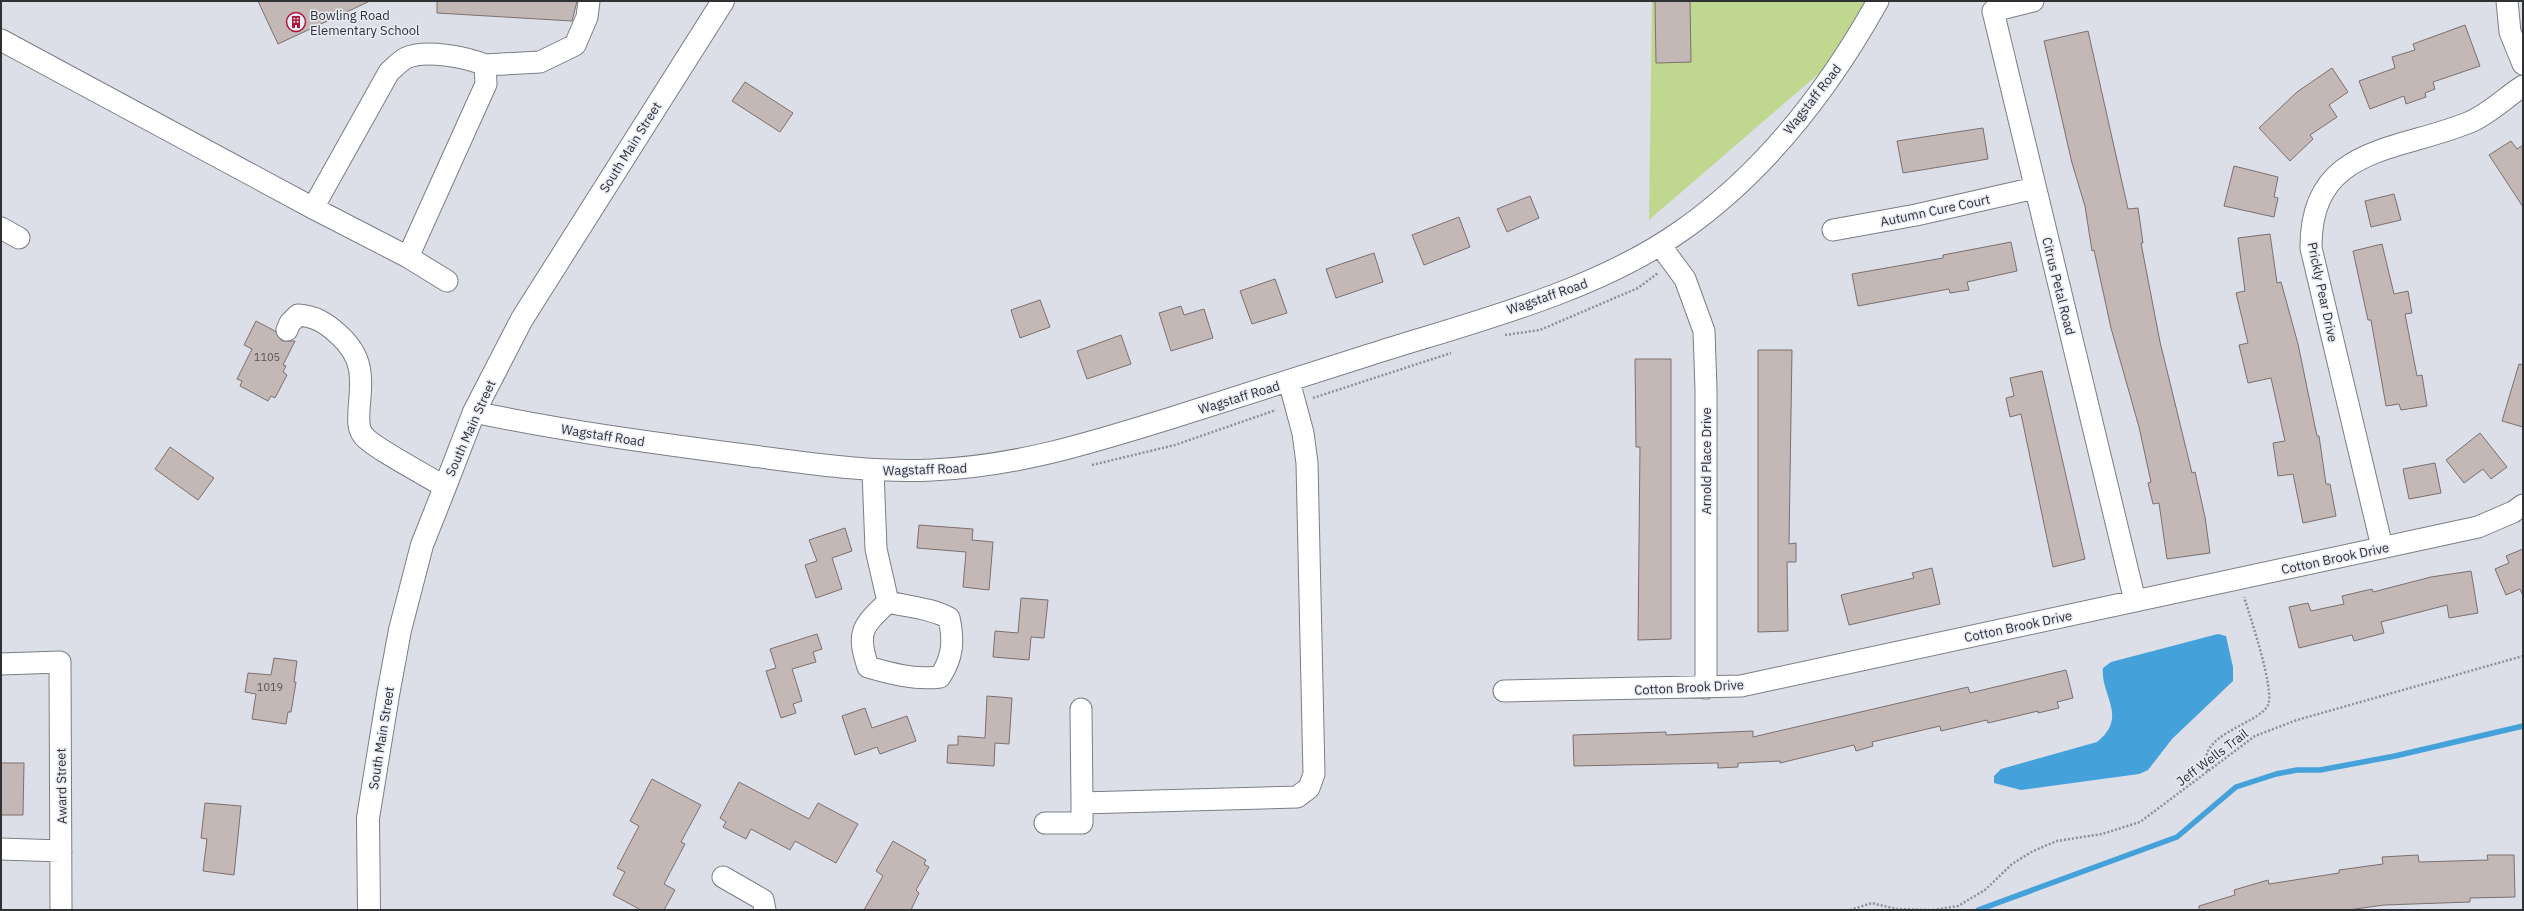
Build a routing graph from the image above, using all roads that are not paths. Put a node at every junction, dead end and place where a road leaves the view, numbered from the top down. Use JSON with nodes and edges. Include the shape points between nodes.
{"nodes":[{"id":1,"x":589,"y":1,"type":"edge"},
{"id":2,"x":723,"y":1,"type":"edge"},
{"id":3,"x":1878,"y":1,"type":"edge"},
{"id":4,"x":2032,"y":1,"type":"edge"},
{"id":5,"x":2507,"y":1,"type":"edge"},
{"id":6,"x":1,"y":40,"type":"edge"},
{"id":7,"x":2523,"y":64,"type":"edge"},
{"id":8,"x":485,"y":65,"type":"junction"},
{"id":9,"x":2523,"y":86,"type":"edge"},
{"id":10,"x":2035,"y":188,"type":"junction"},
{"id":11,"x":312,"y":208,"type":"junction"},
{"id":12,"x":1833,"y":230,"type":"dead end"},
{"id":13,"x":1660,"y":245,"type":"junction"},
{"id":14,"x":408,"y":257,"type":"junction"},
{"id":15,"x":447,"y":281,"type":"dead end"},
{"id":16,"x":287,"y":330,"type":"dead end"},
{"id":17,"x":1289,"y":381,"type":"junction"},
{"id":18,"x":474,"y":412,"type":"junction"},
{"id":19,"x":873,"y":471,"type":"junction"},
{"id":20,"x":445,"y":487,"type":"junction"},
{"id":21,"x":2523,"y":505,"type":"edge"},
{"id":22,"x":2382,"y":547,"type":"junction"},
{"id":23,"x":2135,"y":601,"type":"junction"},
{"id":24,"x":888,"y":602,"type":"junction"},
{"id":25,"x":1,"y":664,"type":"edge"},
{"id":26,"x":1706,"y":688,"type":"junction"},
{"id":27,"x":1504,"y":691,"type":"dead end"},
{"id":28,"x":1081,"y":709,"type":"dead end"},
{"id":29,"x":1082,"y":803,"type":"junction"},
{"id":30,"x":1045,"y":823,"type":"dead end"},
{"id":31,"x":1,"y":849,"type":"edge"},
{"id":32,"x":61,"y":851,"type":"junction"},
{"id":33,"x":723,"y":877,"type":"dead end"},
{"id":34,"x":61,"y":910,"type":"edge"},
{"id":35,"x":369,"y":910,"type":"edge"},
{"id":36,"x":765,"y":910,"type":"edge"}],
"edges":[{"from":1,"to":8,"type":"street","via":[[587,17],[575,45],[540,62]]},
{"from":2,"to":18,"type":"highway","name":"South Main Street","via":[[522,319]]},
{"from":3,"to":13,"type":"street","name":"Wagstaff Road","via":[[1836,70],[1759,164],[1710,209]]},
{"from":4,"to":10,"type":"street","name":"Citrus Petal Road","via":[[1992,11]]},
{"from":5,"to":7,"type":"street","via":[[2510,32]]},
{"from":6,"to":11,"type":"street"},
{"from":8,"to":11,"type":"street","via":[[468,58],[437,54],[406,58],[389,72]]},
{"from":8,"to":14,"type":"street","via":[[486,84]]},
{"from":9,"to":22,"type":"street","name":"Prickly Pear Drive","via":[[2472,121],[2367,155],[2341,170],[2328,184],[2316,205],[2311,228],[2312,248]]},
{"from":10,"to":12,"type":"street","name":"Autumn Cure Court","via":[[1916,215]]},
{"from":10,"to":23,"type":"street","name":"Citrus Petal Road"},
{"from":11,"to":14,"type":"street"},
{"from":13,"to":17,"type":"street","name":"Wagstaff Road","via":[[1596,279]]},
{"from":13,"to":26,"type":"street","name":"Arnold Place Drive","via":[[1685,279],[1704,331]]},
{"from":14,"to":15,"type":"street"},
{"from":16,"to":20,"type":"street","via":[[298,315],[308,316],[326,323],[348,343],[358,360],[362,375],[358,424],[363,435],[374,445]]},
{"from":17,"to":19,"type":"street","name":"Wagstaff Road","via":[[1067,450],[989,466]]},
{"from":17,"to":29,"type":"street","via":[[1303,433],[1307,463],[1314,774],[1309,788],[1297,797]]},
{"from":18,"to":19,"type":"street","name":"Wagstaff Road","via":[[679,447]]},
{"from":18,"to":20,"type":"highway","name":"South Main Street"},
{"from":19,"to":24,"type":"street","via":[[876,549]]},
{"from":20,"to":35,"type":"highway","name":"South Main Street","via":[[422,546],[400,630],[388,695],[368,818]]},
{"from":21,"to":22,"type":"street","name":"Cotton Brook Drive","via":[[2478,527]]},
{"from":22,"to":23,"type":"street","name":"Cotton Brook Drive"},
{"from":23,"to":26,"type":"street","name":"Cotton Brook Drive","via":[[1782,678],[1742,686]]},
{"from":24,"to":24,"type":"street","via":[[865,624],[861,646],[868,667],[894,675],[940,677],[950,662],[952,633],[949,618],[934,611]]},
{"from":25,"to":32,"type":"street","name":"Award Street","via":[[60,662]]},
{"from":26,"to":27,"type":"street","name":"Cotton Brook Drive"},
{"from":28,"to":29,"type":"street"},
{"from":29,"to":30,"type":"street","via":[[1082,823]]},
{"from":31,"to":32,"type":"street"},
{"from":32,"to":34,"type":"street","name":"Award Street"},
{"from":33,"to":36,"type":"street","via":[[763,900]]}]}
